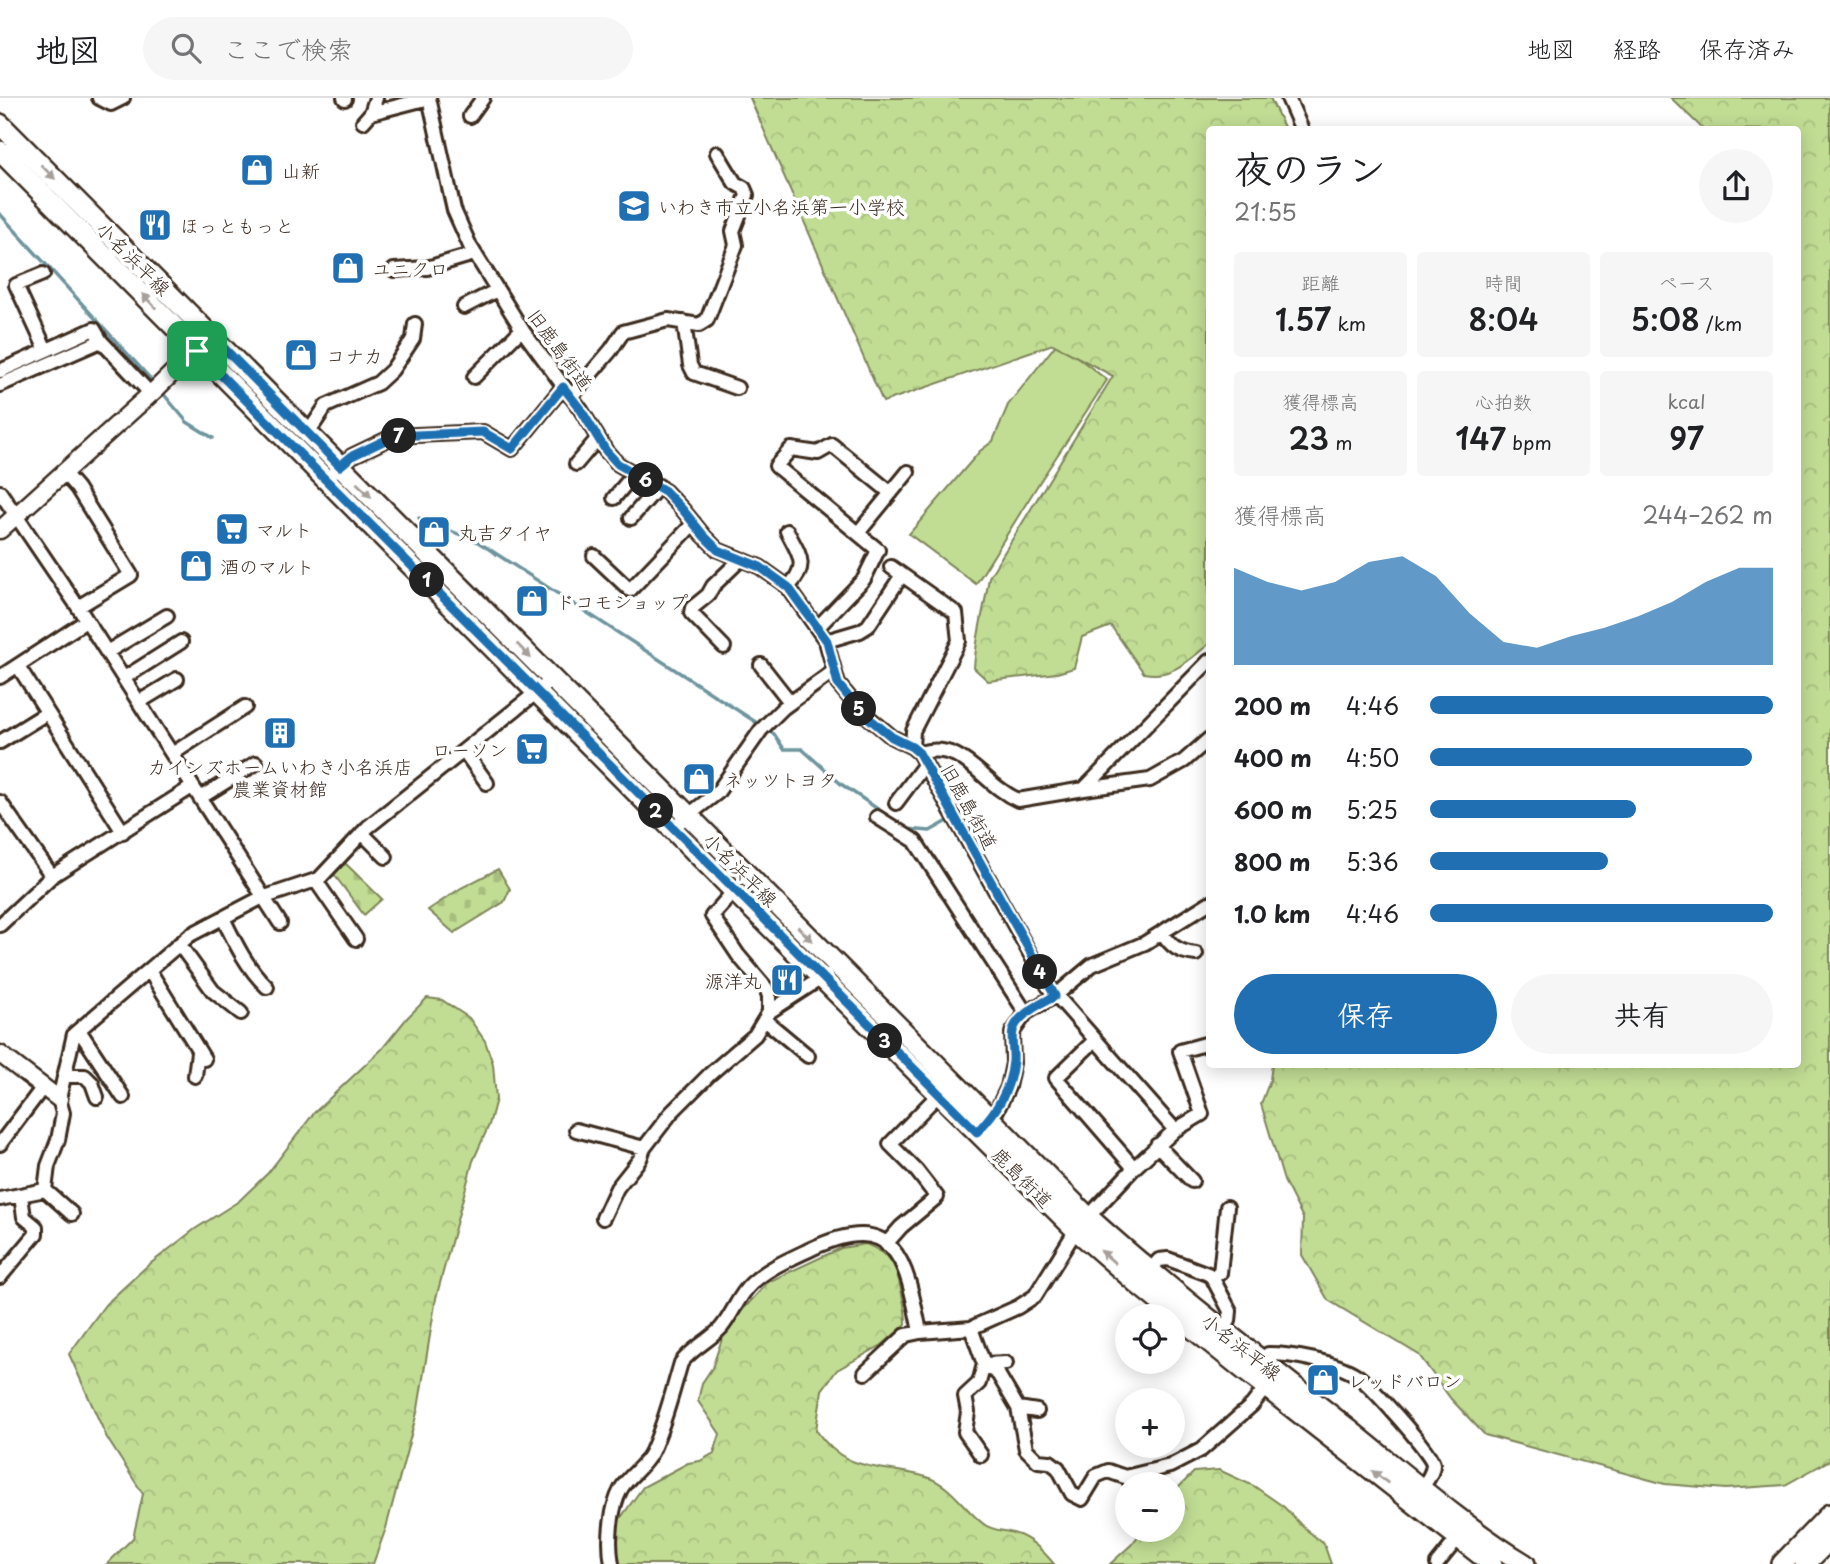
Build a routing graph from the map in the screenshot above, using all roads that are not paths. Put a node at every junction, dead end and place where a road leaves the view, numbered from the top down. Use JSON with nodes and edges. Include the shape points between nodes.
{"nodes":[{"id":1,"x":99,"y":98,"type":"edge"},
{"id":2,"x":123,"y":98,"type":"edge"},
{"id":3,"x":376,"y":98,"type":"edge"},
{"id":4,"x":429,"y":98,"type":"edge"},
{"id":5,"x":483,"y":98,"type":"edge"},
{"id":6,"x":1288,"y":98,"type":"edge"},
{"id":7,"x":470,"y":116,"type":"dead end"},
{"id":8,"x":0,"y":124,"type":"edge"},
{"id":9,"x":1299,"y":126,"type":"edge"},
{"id":10,"x":0,"y":151,"type":"edge"},
{"id":11,"x":717,"y":153,"type":"dead end"},
{"id":12,"x":474,"y":254,"type":"junction"},
{"id":13,"x":394,"y":270,"type":"dead end"},
{"id":14,"x":43,"y":274,"type":"dead end"},
{"id":15,"x":497,"y":290,"type":"junction"},
{"id":16,"x":464,"y":307,"type":"dead end"},
{"id":17,"x":684,"y":322,"type":"junction"},
{"id":18,"x":415,"y":324,"type":"dead end"},
{"id":19,"x":522,"y":329,"type":"junction"},
{"id":20,"x":211,"y":335,"type":"junction"},
{"id":21,"x":98,"y":337,"type":"junction"},
{"id":22,"x":46,"y":350,"type":"junction"},
{"id":23,"x":197,"y":351,"type":"junction"},
{"id":24,"x":0,"y":371,"type":"edge"},
{"id":25,"x":474,"y":377,"type":"dead end"},
{"id":26,"x":0,"y":386,"type":"edge"},
{"id":27,"x":737,"y":388,"type":"dead end"},
{"id":28,"x":155,"y":389,"type":"junction"},
{"id":29,"x":567,"y":392,"type":"junction"},
{"id":30,"x":308,"y":433,"type":"junction"},
{"id":31,"x":598,"y":438,"type":"junction"},
{"id":32,"x":576,"y":464,"type":"dead end"},
{"id":33,"x":64,"y":472,"type":"junction"},
{"id":34,"x":333,"y":472,"type":"junction"},
{"id":35,"x":908,"y":472,"type":"dead end"},
{"id":36,"x":634,"y":474,"type":"junction"},
{"id":37,"x":659,"y":486,"type":"junction"},
{"id":38,"x":0,"y":492,"type":"edge"},
{"id":39,"x":891,"y":493,"type":"junction"},
{"id":40,"x":614,"y":498,"type":"dead end"},
{"id":41,"x":16,"y":516,"type":"junction"},
{"id":42,"x":631,"y":518,"type":"dead end"},
{"id":43,"x":694,"y":523,"type":"junction"},
{"id":44,"x":0,"y":530,"type":"edge"},
{"id":45,"x":787,"y":531,"type":"dead end"},
{"id":46,"x":858,"y":533,"type":"junction"},
{"id":47,"x":594,"y":556,"type":"dead end"},
{"id":48,"x":741,"y":559,"type":"junction"},
{"id":49,"x":788,"y":587,"type":"junction"},
{"id":50,"x":78,"y":607,"type":"junction"},
{"id":51,"x":167,"y":615,"type":"dead end"},
{"id":52,"x":86,"y":621,"type":"junction"},
{"id":53,"x":818,"y":627,"type":"junction"},
{"id":54,"x":827,"y":641,"type":"junction"},
{"id":55,"x":181,"y":642,"type":"dead end"},
{"id":56,"x":724,"y":647,"type":"dead end"},
{"id":57,"x":107,"y":652,"type":"junction"},
{"id":58,"x":1206,"y":664,"type":"edge"},
{"id":59,"x":761,"y":665,"type":"dead end"},
{"id":60,"x":18,"y":666,"type":"junction"},
{"id":61,"x":834,"y":671,"type":"junction"},
{"id":62,"x":0,"y":677,"type":"edge"},
{"id":63,"x":124,"y":678,"type":"junction"},
{"id":64,"x":177,"y":680,"type":"dead end"},
{"id":65,"x":545,"y":686,"type":"junction"},
{"id":66,"x":139,"y":702,"type":"junction"},
{"id":67,"x":790,"y":702,"type":"junction"},
{"id":68,"x":244,"y":707,"type":"dead end"},
{"id":69,"x":47,"y":713,"type":"junction"},
{"id":70,"x":0,"y":742,"type":"edge"},
{"id":71,"x":1206,"y":742,"type":"edge"},
{"id":72,"x":464,"y":751,"type":"junction"},
{"id":73,"x":172,"y":754,"type":"junction"},
{"id":74,"x":918,"y":755,"type":"junction"},
{"id":75,"x":256,"y":763,"type":"dead end"},
{"id":76,"x":486,"y":783,"type":"dead end"},
{"id":77,"x":192,"y":787,"type":"junction"},
{"id":78,"x":1084,"y":789,"type":"junction"},
{"id":79,"x":200,"y":798,"type":"junction"},
{"id":80,"x":0,"y":802,"type":"edge"},
{"id":81,"x":896,"y":803,"type":"dead end"},
{"id":82,"x":689,"y":817,"type":"junction"},
{"id":83,"x":877,"y":817,"type":"dead end"},
{"id":84,"x":673,"y":828,"type":"junction"},
{"id":85,"x":123,"y":832,"type":"junction"},
{"id":86,"x":362,"y":833,"type":"junction"},
{"id":87,"x":386,"y":857,"type":"dead end"},
{"id":88,"x":52,"y":876,"type":"junction"},
{"id":89,"x":316,"y":881,"type":"junction"},
{"id":90,"x":734,"y":891,"type":"junction"},
{"id":91,"x":264,"y":898,"type":"junction"},
{"id":92,"x":1206,"y":905,"type":"edge"},
{"id":93,"x":223,"y":918,"type":"junction"},
{"id":94,"x":280,"y":923,"type":"dead end"},
{"id":95,"x":0,"y":925,"type":"edge"},
{"id":96,"x":1162,"y":932,"type":"junction"},
{"id":97,"x":356,"y":939,"type":"dead end"},
{"id":98,"x":179,"y":944,"type":"junction"},
{"id":99,"x":1196,"y":954,"type":"dead end"},
{"id":100,"x":149,"y":970,"type":"junction"},
{"id":101,"x":829,"y":971,"type":"junction"},
{"id":102,"x":267,"y":987,"type":"dead end"},
{"id":103,"x":1055,"y":996,"type":"junction"},
{"id":104,"x":241,"y":1013,"type":"dead end"},
{"id":105,"x":1026,"y":1013,"type":"junction"},
{"id":106,"x":767,"y":1016,"type":"junction"},
{"id":107,"x":79,"y":1030,"type":"junction"},
{"id":108,"x":1096,"y":1040,"type":"junction"},
{"id":109,"x":1206,"y":1044,"type":"edge"},
{"id":110,"x":0,"y":1054,"type":"edge"},
{"id":111,"x":808,"y":1056,"type":"dead end"},
{"id":112,"x":64,"y":1076,"type":"junction"},
{"id":113,"x":195,"y":1076,"type":"dead end"},
{"id":114,"x":43,"y":1087,"type":"junction"},
{"id":115,"x":939,"y":1095,"type":"junction"},
{"id":116,"x":97,"y":1097,"type":"dead end"},
{"id":117,"x":123,"y":1097,"type":"dead end"},
{"id":118,"x":59,"y":1099,"type":"junction"},
{"id":119,"x":983,"y":1125,"type":"junction"},
{"id":120,"x":576,"y":1130,"type":"dead end"},
{"id":121,"x":1175,"y":1130,"type":"junction"},
{"id":122,"x":0,"y":1144,"type":"edge"},
{"id":123,"x":1157,"y":1145,"type":"junction"},
{"id":124,"x":644,"y":1148,"type":"junction"},
{"id":125,"x":1134,"y":1167,"type":"junction"},
{"id":126,"x":1192,"y":1181,"type":"dead end"},
{"id":127,"x":45,"y":1190,"type":"junction"},
{"id":128,"x":21,"y":1196,"type":"junction"},
{"id":129,"x":0,"y":1199,"type":"edge"},
{"id":130,"x":1227,"y":1206,"type":"dead end"},
{"id":131,"x":72,"y":1214,"type":"dead end"},
{"id":132,"x":603,"y":1218,"type":"dead end"},
{"id":133,"x":1082,"y":1223,"type":"junction"},
{"id":134,"x":886,"y":1244,"type":"junction"},
{"id":135,"x":0,"y":1277,"type":"edge"},
{"id":136,"x":1144,"y":1278,"type":"junction"},
{"id":137,"x":1212,"y":1278,"type":"junction"},
{"id":138,"x":971,"y":1328,"type":"junction"},
{"id":139,"x":920,"y":1332,"type":"junction"},
{"id":140,"x":1216,"y":1336,"type":"junction"},
{"id":141,"x":1006,"y":1363,"type":"dead end"},
{"id":142,"x":984,"y":1364,"type":"junction"},
{"id":143,"x":1255,"y":1367,"type":"junction"},
{"id":144,"x":865,"y":1373,"type":"dead end"},
{"id":145,"x":1266,"y":1387,"type":"junction"},
{"id":146,"x":1018,"y":1408,"type":"junction"},
{"id":147,"x":1037,"y":1411,"type":"dead end"},
{"id":148,"x":981,"y":1455,"type":"dead end"},
{"id":149,"x":1416,"y":1494,"type":"junction"},
{"id":150,"x":1830,"y":1514,"type":"edge"},
{"id":151,"x":1458,"y":1538,"type":"junction"},
{"id":152,"x":1830,"y":1539,"type":"edge"},
{"id":153,"x":612,"y":1564,"type":"edge"},
{"id":154,"x":1437,"y":1564,"type":"edge"},
{"id":155,"x":1492,"y":1564,"type":"edge"},
{"id":156,"x":1525,"y":1564,"type":"edge"},
{"id":157,"x":1782,"y":1564,"type":"edge"},
{"id":158,"x":1805,"y":1564,"type":"edge"}],
"edges":[{"from":1,"to":2,"type":"street","via":[[111,104]]},
{"from":3,"to":4,"type":"street","via":[[367,117]]},
{"from":4,"to":12,"type":"street","name":"旧鹿島街道","via":[[454,210]]},
{"from":5,"to":7,"type":"street"},
{"from":6,"to":9,"type":"street"},
{"from":8,"to":20,"type":"main road","name":"小名浜平線","one_way":true},
{"from":23,"to":10,"type":"main road","name":"鹿島街道","one_way":true},
{"from":11,"to":17,"type":"street","via":[[734,183],[747,195],[733,231],[735,247],[707,320],[699,325]]},
{"from":12,"to":13,"type":"street","via":[[427,268]]},
{"from":12,"to":15,"type":"street","name":"旧鹿島街道"},
{"from":14,"to":22,"type":"street","via":[[16,285]]},
{"from":15,"to":16,"type":"street"},
{"from":15,"to":19,"type":"street","name":"旧鹿島街道"},
{"from":17,"to":27,"type":"street","via":[[694,373]]},
{"from":17,"to":29,"type":"street","via":[[668,320],[623,332],[611,350]]},
{"from":18,"to":30,"type":"street","via":[[413,339],[392,370],[378,383],[326,406]]},
{"from":19,"to":25,"type":"street"},
{"from":19,"to":29,"type":"street","name":"旧鹿島街道"},
{"from":20,"to":23,"type":"street"},
{"from":20,"to":30,"type":"main road","name":"小名浜平線"},
{"from":21,"to":22,"type":"street","via":[[94,329]]},
{"from":21,"to":26,"type":"street"},
{"from":21,"to":28,"type":"street"},
{"from":22,"to":24,"type":"street"},
{"from":23,"to":28,"type":"street"},
{"from":23,"to":34,"type":"main road","name":"鹿島街道"},
{"from":28,"to":33,"type":"street"},
{"from":29,"to":31,"type":"street","name":"旧鹿島街道"},
{"from":29,"to":34,"type":"street","via":[[512,449],[483,432],[394,436],[352,456]]},
{"from":30,"to":34,"type":"main road","name":"小名浜平線"},
{"from":31,"to":32,"type":"street"},
{"from":31,"to":36,"type":"street","name":"旧鹿島街道","via":[[618,464]]},
{"from":33,"to":41,"type":"street"},
{"from":33,"to":50,"type":"street","via":[[131,575]]},
{"from":34,"to":65,"type":"main road","name":"鹿島街道"},
{"from":35,"to":39,"type":"street"},
{"from":36,"to":37,"type":"street","name":"旧鹿島街道"},
{"from":36,"to":40,"type":"street"},
{"from":37,"to":42,"type":"street"},
{"from":37,"to":43,"type":"street","name":"旧鹿島街道"},
{"from":38,"to":41,"type":"street"},
{"from":39,"to":46,"type":"street"},
{"from":39,"to":46,"type":"street","via":[[832,444],[818,453],[791,449],[776,466]]},
{"from":41,"to":44,"type":"street"},
{"from":41,"to":50,"type":"street"},
{"from":43,"to":47,"type":"street","via":[[630,590]]},
{"from":43,"to":48,"type":"street","name":"旧鹿島街道","via":[[718,550]]},
{"from":45,"to":49,"type":"street","via":[[801,559],[800,575]]},
{"from":46,"to":53,"type":"street","via":[[877,550],[864,579]]},
{"from":48,"to":49,"type":"street","name":"旧鹿島街道"},
{"from":48,"to":56,"type":"street","via":[[691,613]]},
{"from":49,"to":53,"type":"street","name":"旧鹿島街道"},
{"from":50,"to":52,"type":"street"},
{"from":51,"to":57,"type":"street"},
{"from":52,"to":57,"type":"street"},
{"from":52,"to":60,"type":"street"},
{"from":53,"to":54,"type":"street","name":"旧鹿島街道"},
{"from":54,"to":61,"type":"street","name":"旧鹿島街道"},
{"from":54,"to":74,"type":"street","via":[[868,626],[897,571],[956,613],[958,641],[913,732]]},
{"from":55,"to":63,"type":"street"},
{"from":57,"to":63,"type":"street"},
{"from":58,"to":78,"type":"street"},
{"from":59,"to":67,"type":"street"},
{"from":60,"to":62,"type":"street"},
{"from":60,"to":69,"type":"street"},
{"from":61,"to":67,"type":"street"},
{"from":61,"to":74,"type":"street","name":"旧鹿島街道","via":[[838,684],[860,711]]},
{"from":63,"to":66,"type":"street"},
{"from":64,"to":66,"type":"street"},
{"from":65,"to":72,"type":"street"},
{"from":65,"to":82,"type":"main road","name":"小名浜平線"},
{"from":65,"to":84,"type":"main road","name":"鹿島街道"},
{"from":66,"to":73,"type":"street"},
{"from":67,"to":82,"type":"street","via":[[764,727],[717,793]]},
{"from":68,"to":73,"type":"street"},
{"from":69,"to":70,"type":"street"},
{"from":69,"to":85,"type":"street"},
{"from":71,"to":78,"type":"street","via":[[1184,761],[1150,780]]},
{"from":72,"to":76,"type":"street"},
{"from":72,"to":86,"type":"street"},
{"from":73,"to":77,"type":"street"},
{"from":74,"to":78,"type":"street","via":[[931,750],[958,755],[1018,800]]},
{"from":74,"to":81,"type":"street"},
{"from":74,"to":103,"type":"street","name":"旧鹿島街道"},
{"from":75,"to":79,"type":"street"},
{"from":77,"to":79,"type":"street"},
{"from":77,"to":85,"type":"street"},
{"from":79,"to":91,"type":"street"},
{"from":80,"to":88,"type":"street"},
{"from":82,"to":84,"type":"street"},
{"from":82,"to":101,"type":"main road","name":"小名浜平線","one_way":true},
{"from":83,"to":105,"type":"street","via":[[915,841]]},
{"from":84,"to":90,"type":"main road","name":"鹿島街道"},
{"from":85,"to":88,"type":"street"},
{"from":86,"to":87,"type":"street"},
{"from":86,"to":89,"type":"street"},
{"from":88,"to":95,"type":"street"},
{"from":89,"to":91,"type":"street"},
{"from":89,"to":97,"type":"street"},
{"from":90,"to":101,"type":"main road","name":"鹿島街道"},
{"from":90,"to":106,"type":"street","via":[[712,916],[766,988]]},
{"from":91,"to":93,"type":"street"},
{"from":91,"to":94,"type":"street"},
{"from":92,"to":96,"type":"street"},
{"from":93,"to":98,"type":"street"},
{"from":93,"to":102,"type":"street","via":[[240,953]]},
{"from":96,"to":99,"type":"street","via":[[1179,951]]},
{"from":96,"to":103,"type":"street","via":[[1092,965]]},
{"from":98,"to":100,"type":"street"},
{"from":98,"to":104,"type":"street","via":[[213,991]]},
{"from":100,"to":107,"type":"street"},
{"from":100,"to":113,"type":"street","via":[[201,1056]]},
{"from":101,"to":106,"type":"street"},
{"from":101,"to":115,"type":"main road","name":"鹿島街道"},
{"from":101,"to":119,"type":"main road","name":"小名浜平線"},
{"from":103,"to":105,"type":"street"},
{"from":103,"to":108,"type":"street","name":"旧鹿島街道"},
{"from":105,"to":119,"type":"street","via":[[1012,1033],[1008,1087]]},
{"from":106,"to":111,"type":"street"},
{"from":106,"to":124,"type":"street","via":[[755,1035],[709,1074]]},
{"from":107,"to":112,"type":"street","via":[[72,1039]]},
{"from":107,"to":117,"type":"street"},
{"from":108,"to":121,"type":"street","name":"旧鹿島街道"},
{"from":108,"to":125,"type":"street","via":[[1056,1078]]},
{"from":109,"to":121,"type":"street","via":[[1180,1051],[1202,1114]]},
{"from":110,"to":114,"type":"street"},
{"from":112,"to":116,"type":"street","via":[[85,1076]]},
{"from":112,"to":118,"type":"street"},
{"from":114,"to":118,"type":"street"},
{"from":114,"to":122,"type":"street"},
{"from":115,"to":119,"type":"main road","name":"鹿島街道"},
{"from":115,"to":134,"type":"street","via":[[890,1144],[937,1197]]},
{"from":118,"to":127,"type":"street","via":[[58,1140]]},
{"from":119,"to":133,"type":"main road","name":"鹿島街道"},
{"from":120,"to":124,"type":"street"},
{"from":121,"to":123,"type":"street"},
{"from":123,"to":125,"type":"street"},
{"from":123,"to":126,"type":"street"},
{"from":124,"to":132,"type":"street"},
{"from":125,"to":133,"type":"street"},
{"from":127,"to":128,"type":"street"},
{"from":127,"to":131,"type":"street"},
{"from":128,"to":129,"type":"street"},
{"from":128,"to":135,"type":"street","via":[[24,1217],[36,1227],[36,1234]]},
{"from":130,"to":137,"type":"street","via":[[1220,1273]]},
{"from":133,"to":136,"type":"main road","name":"鹿島街道"},
{"from":133,"to":138,"type":"street","via":[[1035,1296]]},
{"from":134,"to":139,"type":"street","via":[[908,1274]]},
{"from":134,"to":153,"type":"street","via":[[868,1234],[854,1234],[782,1263],[751,1284],[718,1331],[686,1356],[649,1457],[621,1488],[613,1519]]},
{"from":136,"to":137,"type":"street","via":[[1159,1260],[1168,1259]]},
{"from":136,"to":140,"type":"main road","name":"鹿島街道"},
{"from":137,"to":140,"type":"street","via":[[1230,1311],[1229,1321]]},
{"from":138,"to":139,"type":"street"},
{"from":138,"to":142,"type":"street"},
{"from":139,"to":144,"type":"street","via":[[906,1335]]},
{"from":140,"to":143,"type":"main road","name":"鹿島街道"},
{"from":141,"to":142,"type":"street"},
{"from":142,"to":146,"type":"street","via":[[998,1374]]},
{"from":142,"to":148,"type":"street","via":[[979,1383],[965,1396],[965,1432]]},
{"from":143,"to":145,"type":"main road","name":"鹿島街道"},
{"from":143,"to":149,"type":"main road","name":"小名浜平線"},
{"from":143,"to":149,"type":"street","via":[[1268,1354],[1287,1354],[1355,1373],[1430,1455],[1430,1477]]},
{"from":145,"to":146,"type":"street","via":[[1201,1450],[1170,1466],[1136,1475],[1125,1477],[1108,1471],[1096,1476],[1082,1499],[1072,1494],[1058,1468],[1038,1461],[1026,1450]]},
{"from":149,"to":145,"type":"main road","name":"鹿島街道","one_way":true},
{"from":146,"to":147,"type":"street"},
{"from":149,"to":151,"type":"main road","name":"鹿島街道"},
{"from":149,"to":156,"type":"main road","name":"小名浜平線"},
{"from":150,"to":157,"type":"main road"},
{"from":151,"to":154,"type":"street"},
{"from":151,"to":155,"type":"main road","name":"鹿島街道"},
{"from":152,"to":158,"type":"main road"}]}
